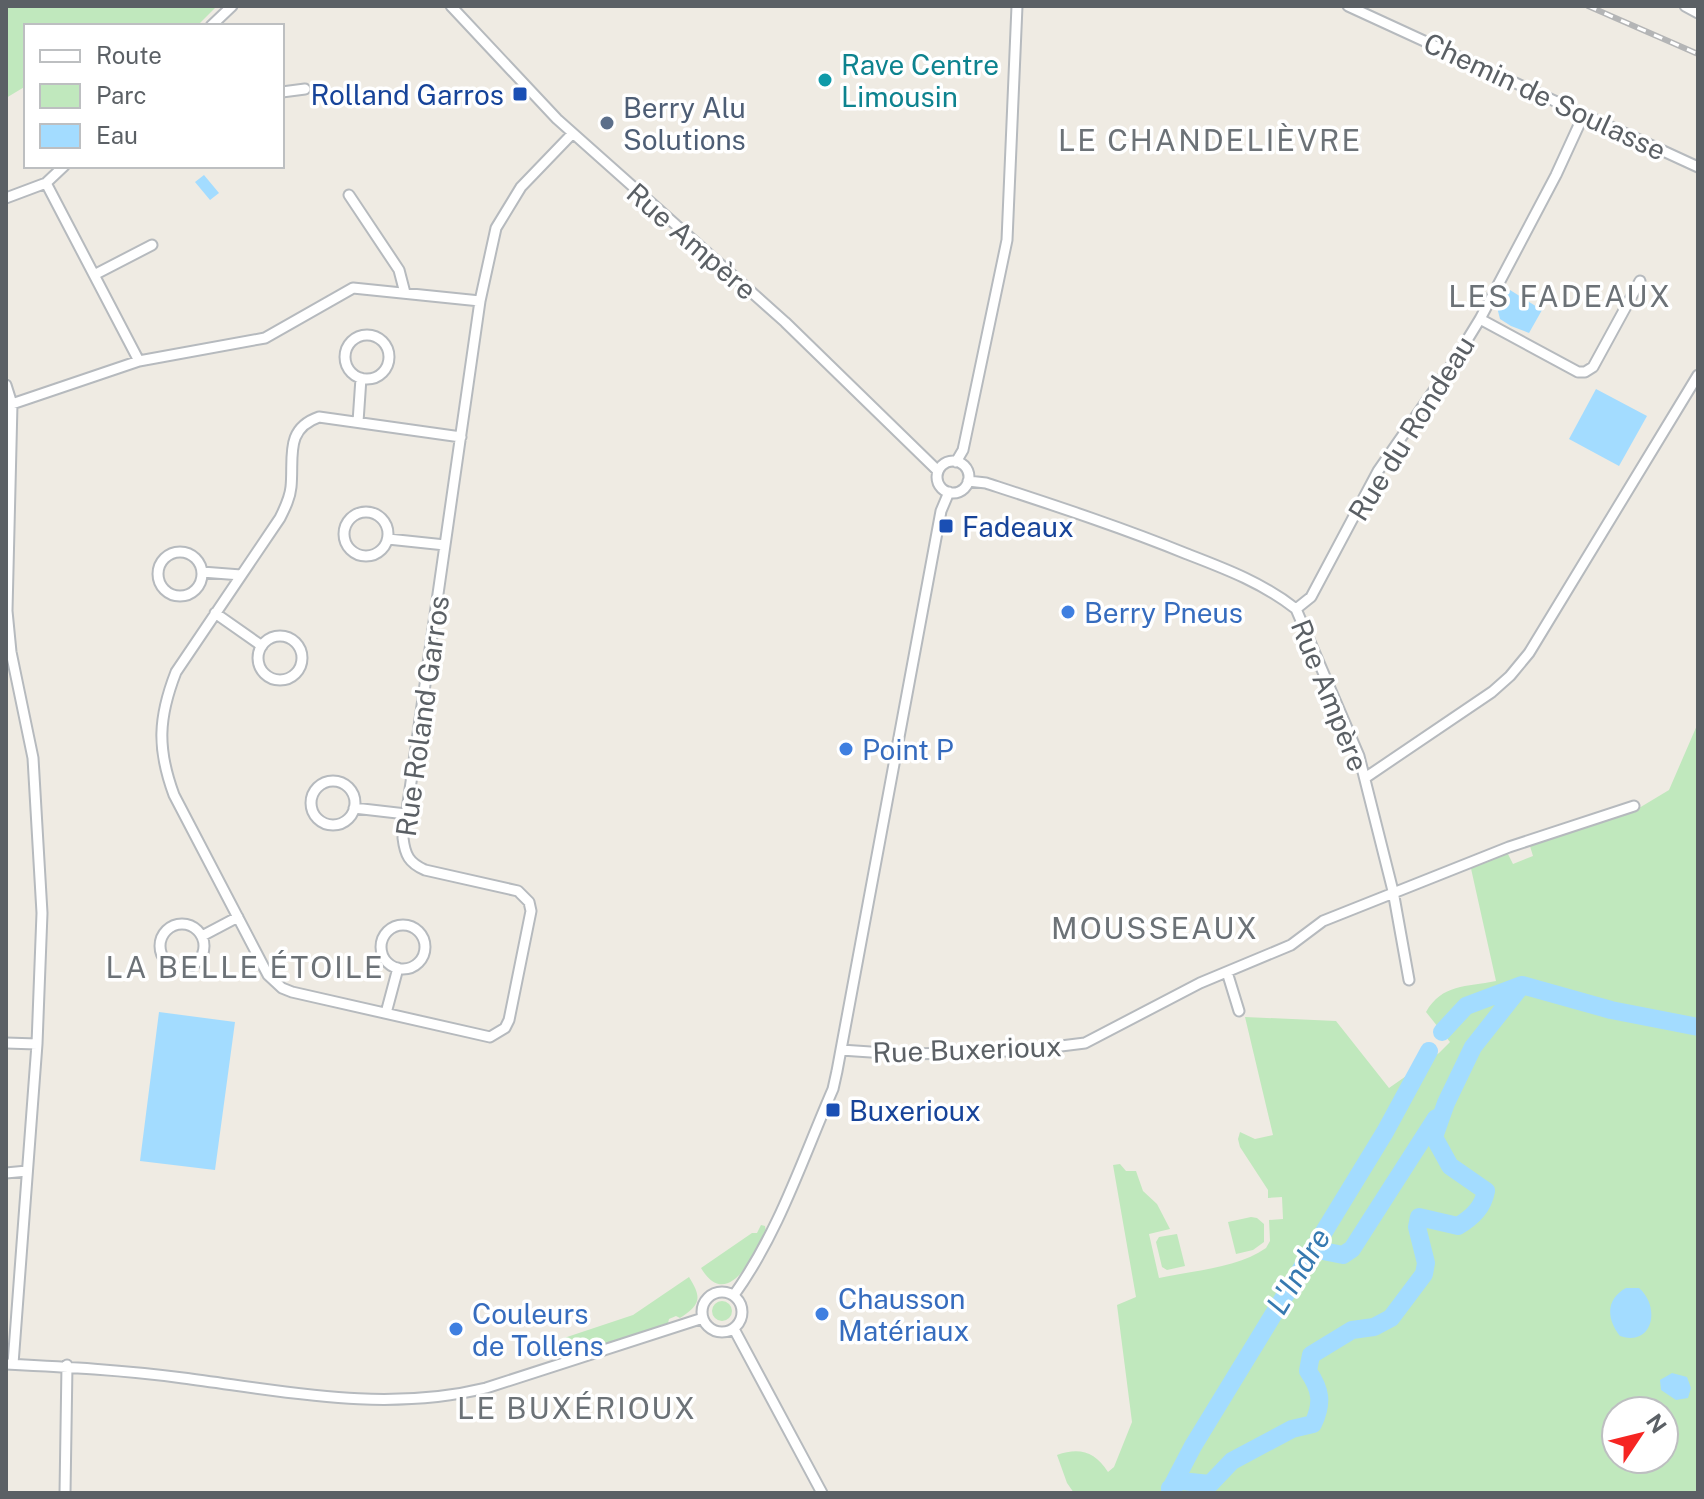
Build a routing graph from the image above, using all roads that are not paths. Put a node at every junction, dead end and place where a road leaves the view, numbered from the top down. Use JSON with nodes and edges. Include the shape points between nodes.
{"nodes":[{"id":1,"x":232,"y":6,"type":"edge"},
{"id":2,"x":451,"y":6,"type":"edge"},
{"id":3,"x":1017,"y":6,"type":"edge"},
{"id":4,"x":1348,"y":6,"type":"edge"},
{"id":5,"x":1685,"y":6,"type":"edge"},
{"id":6,"x":1698,"y":13,"type":"edge"},
{"id":7,"x":213,"y":24,"type":"edge"},
{"id":8,"x":305,"y":89,"type":"dead end"},
{"id":9,"x":284,"y":92,"type":"edge"},
{"id":10,"x":1584,"y":114,"type":"junction"},
{"id":11,"x":572,"y":134,"type":"junction"},
{"id":12,"x":1698,"y":167,"type":"edge"},
{"id":13,"x":62,"y":168,"type":"edge"},
{"id":14,"x":46,"y":183,"type":"junction"},
{"id":15,"x":349,"y":195,"type":"dead end"},
{"id":16,"x":6,"y":198,"type":"edge"},
{"id":17,"x":152,"y":245,"type":"dead end"},
{"id":18,"x":94,"y":275,"type":"junction"},
{"id":19,"x":1640,"y":281,"type":"dead end"},
{"id":20,"x":405,"y":293,"type":"junction"},
{"id":21,"x":480,"y":301,"type":"junction"},
{"id":22,"x":1480,"y":319,"type":"junction"},
{"id":23,"x":139,"y":361,"type":"junction"},
{"id":24,"x":1698,"y":375,"type":"edge"},
{"id":25,"x":361,"y":378,"type":"junction"},
{"id":26,"x":6,"y":385,"type":"edge"},
{"id":27,"x":9,"y":405,"type":"edge"},
{"id":28,"x":358,"y":422,"type":"junction"},
{"id":29,"x":461,"y":437,"type":"junction"},
{"id":30,"x":956,"y":462,"type":"junction"},
{"id":31,"x":938,"y":471,"type":"junction"},
{"id":32,"x":968,"y":481,"type":"junction"},
{"id":33,"x":949,"y":492,"type":"junction"},
{"id":34,"x":388,"y":539,"type":"junction"},
{"id":35,"x":445,"y":545,"type":"junction"},
{"id":36,"x":202,"y":572,"type":"junction"},
{"id":37,"x":241,"y":575,"type":"junction"},
{"id":38,"x":1296,"y":609,"type":"junction"},
{"id":39,"x":7,"y":611,"type":"edge"},
{"id":40,"x":215,"y":613,"type":"junction"},
{"id":41,"x":262,"y":646,"type":"junction"},
{"id":42,"x":1365,"y":778,"type":"junction"},
{"id":43,"x":1634,"y":806,"type":"dead end"},
{"id":44,"x":354,"y":808,"type":"junction"},
{"id":45,"x":406,"y":814,"type":"junction"},
{"id":46,"x":1393,"y":891,"type":"junction"},
{"id":47,"x":238,"y":917,"type":"junction"},
{"id":48,"x":202,"y":936,"type":"junction"},
{"id":49,"x":398,"y":968,"type":"junction"},
{"id":50,"x":1227,"y":972,"type":"junction"},
{"id":51,"x":1409,"y":980,"type":"dead end"},
{"id":52,"x":1239,"y":1011,"type":"dead end"},
{"id":53,"x":386,"y":1013,"type":"junction"},
{"id":54,"x":6,"y":1043,"type":"edge"},
{"id":55,"x":37,"y":1044,"type":"junction"},
{"id":56,"x":841,"y":1050,"type":"junction"},
{"id":57,"x":27,"y":1171,"type":"junction"},
{"id":58,"x":6,"y":1173,"type":"edge"},
{"id":59,"x":6,"y":1292,"type":"edge"},
{"id":60,"x":18,"y":1293,"type":"junction"},
{"id":61,"x":734,"y":1295,"type":"junction"},
{"id":62,"x":703,"y":1318,"type":"junction"},
{"id":63,"x":734,"y":1329,"type":"junction"},
{"id":64,"x":9,"y":1364,"type":"edge"},
{"id":65,"x":67,"y":1365,"type":"junction"},
{"id":66,"x":65,"y":1493,"type":"edge"},
{"id":67,"x":822,"y":1493,"type":"edge"}],
"edges":[{"from":1,"to":7,"type":"street"},
{"from":2,"to":11,"type":"street","name":"Rue Ampère"},
{"from":3,"to":30,"type":"street","via":[[1007,240],[963,450]]},
{"from":4,"to":10,"type":"street","name":"Chemin de Soulasse"},
{"from":5,"to":6,"type":"street"},
{"from":8,"to":9,"type":"street"},
{"from":10,"to":12,"type":"street","name":"Chemin de Soulasse"},
{"from":10,"to":22,"type":"street","name":"Rue du Rondeau"},
{"from":11,"to":21,"type":"street","name":"Rue Roland Garros","via":[[521,187],[496,228]]},
{"from":11,"to":31,"type":"street","name":"Rue Ampère","via":[[785,322]]},
{"from":13,"to":14,"type":"street"},
{"from":14,"to":16,"type":"street"},
{"from":14,"to":18,"type":"street"},
{"from":15,"to":20,"type":"street","via":[[399,270]]},
{"from":17,"to":18,"type":"street"},
{"from":18,"to":23,"type":"street"},
{"from":19,"to":22,"type":"street","via":[[1593,367],[1585,372]]},
{"from":20,"to":21,"type":"street"},
{"from":20,"to":23,"type":"street","via":[[353,288],[265,338]]},
{"from":21,"to":29,"type":"street","name":"Rue Roland Garros"},
{"from":22,"to":38,"type":"street","name":"Rue du Rondeau","via":[[1378,471],[1311,597]]},
{"from":23,"to":27,"type":"street"},
{"from":24,"to":42,"type":"street","via":[[1510,676]]},
{"from":25,"to":25,"type":"street","via":[[381,374],[388,362],[386,347],[372,335],[357,337],[346,349],[350,371]]},
{"from":25,"to":28,"type":"street"},
{"from":26,"to":27,"type":"street"},
{"from":27,"to":39,"type":"street"},
{"from":28,"to":29,"type":"street","name":"Rue Roland Garros"},
{"from":28,"to":37,"type":"street","name":"Rue Roland Garros","via":[[319,417],[298,430],[288,502]]},
{"from":29,"to":35,"type":"street","name":"Rue Roland Garros"},
{"from":30,"to":31,"type":"street"},
{"from":30,"to":32,"type":"street","via":[[967,471]]},
{"from":31,"to":33,"type":"street","via":[[937,481]]},
{"from":32,"to":33,"type":"street","via":[[963,489]]},
{"from":32,"to":38,"type":"street","name":"Rue Ampère","via":[[1130,531],[1247,578]]},
{"from":33,"to":56,"type":"street","via":[[916,639]]},
{"from":34,"to":34,"type":"street","via":[[386,525],[371,513],[356,515],[346,527],[345,541],[361,556],[380,551]]},
{"from":34,"to":35,"type":"street"},
{"from":35,"to":45,"type":"street","name":"Rue Roland Garros"},
{"from":36,"to":36,"type":"street","via":[[191,555],[178,552],[163,560],[158,573],[163,588],[180,596],[194,591]]},
{"from":36,"to":37,"type":"street"},
{"from":37,"to":40,"type":"street","name":"Rue Roland Garros"},
{"from":38,"to":42,"type":"street","name":"Rue Ampère"},
{"from":39,"to":55,"type":"street","via":[[33,758],[42,913]]},
{"from":40,"to":41,"type":"street"},
{"from":40,"to":47,"type":"street","name":"Rue Roland Garros","via":[[176,672],[160,735],[174,795]]},
{"from":41,"to":41,"type":"street","via":[[259,665],[268,677],[287,679],[298,671],[302,656],[291,640],[276,637]]},
{"from":42,"to":46,"type":"street","name":"Rue Ampère"},
{"from":43,"to":46,"type":"street"},
{"from":44,"to":44,"type":"street","via":[[353,794],[338,782],[323,784],[312,795],[312,810],[328,825],[341,824]]},
{"from":44,"to":45,"type":"street"},
{"from":45,"to":53,"type":"street","name":"Rue Roland Garros","via":[[403,838],[412,864],[518,891],[531,911],[509,1020],[499,1033],[490,1037]]},
{"from":46,"to":50,"type":"street","name":"Rue Buxerioux"},
{"from":46,"to":51,"type":"street","name":"Rue Ampère"},
{"from":47,"to":48,"type":"street"},
{"from":47,"to":53,"type":"street","name":"Rue Roland Garros","via":[[268,975],[282,988]]},
{"from":48,"to":48,"type":"street","via":[[185,924],[172,926],[162,938],[161,952],[170,964],[190,966],[203,951]]},
{"from":49,"to":49,"type":"street","via":[[417,963],[424,952],[423,937],[408,925],[393,927],[382,939],[382,953]]},
{"from":49,"to":53,"type":"street"},
{"from":50,"to":52,"type":"street"},
{"from":50,"to":56,"type":"street","name":"Rue Buxerioux","via":[[1085,1043],[967,1053]]},
{"from":54,"to":55,"type":"street"},
{"from":55,"to":57,"type":"street"},
{"from":56,"to":61,"type":"street","via":[[833,1089],[797,1178],[759,1259]]},
{"from":57,"to":58,"type":"street"},
{"from":57,"to":60,"type":"street"},
{"from":59,"to":60,"type":"street"},
{"from":60,"to":64,"type":"street"},
{"from":61,"to":62,"type":"street","via":[[711,1295],[703,1305]]},
{"from":61,"to":63,"type":"street","via":[[743,1313]]},
{"from":62,"to":63,"type":"street","via":[[715,1332]]},
{"from":62,"to":65,"type":"street","via":[[486,1388],[417,1397],[350,1401]]},
{"from":63,"to":67,"type":"street"},
{"from":64,"to":65,"type":"street"},
{"from":65,"to":66,"type":"street"}]}
